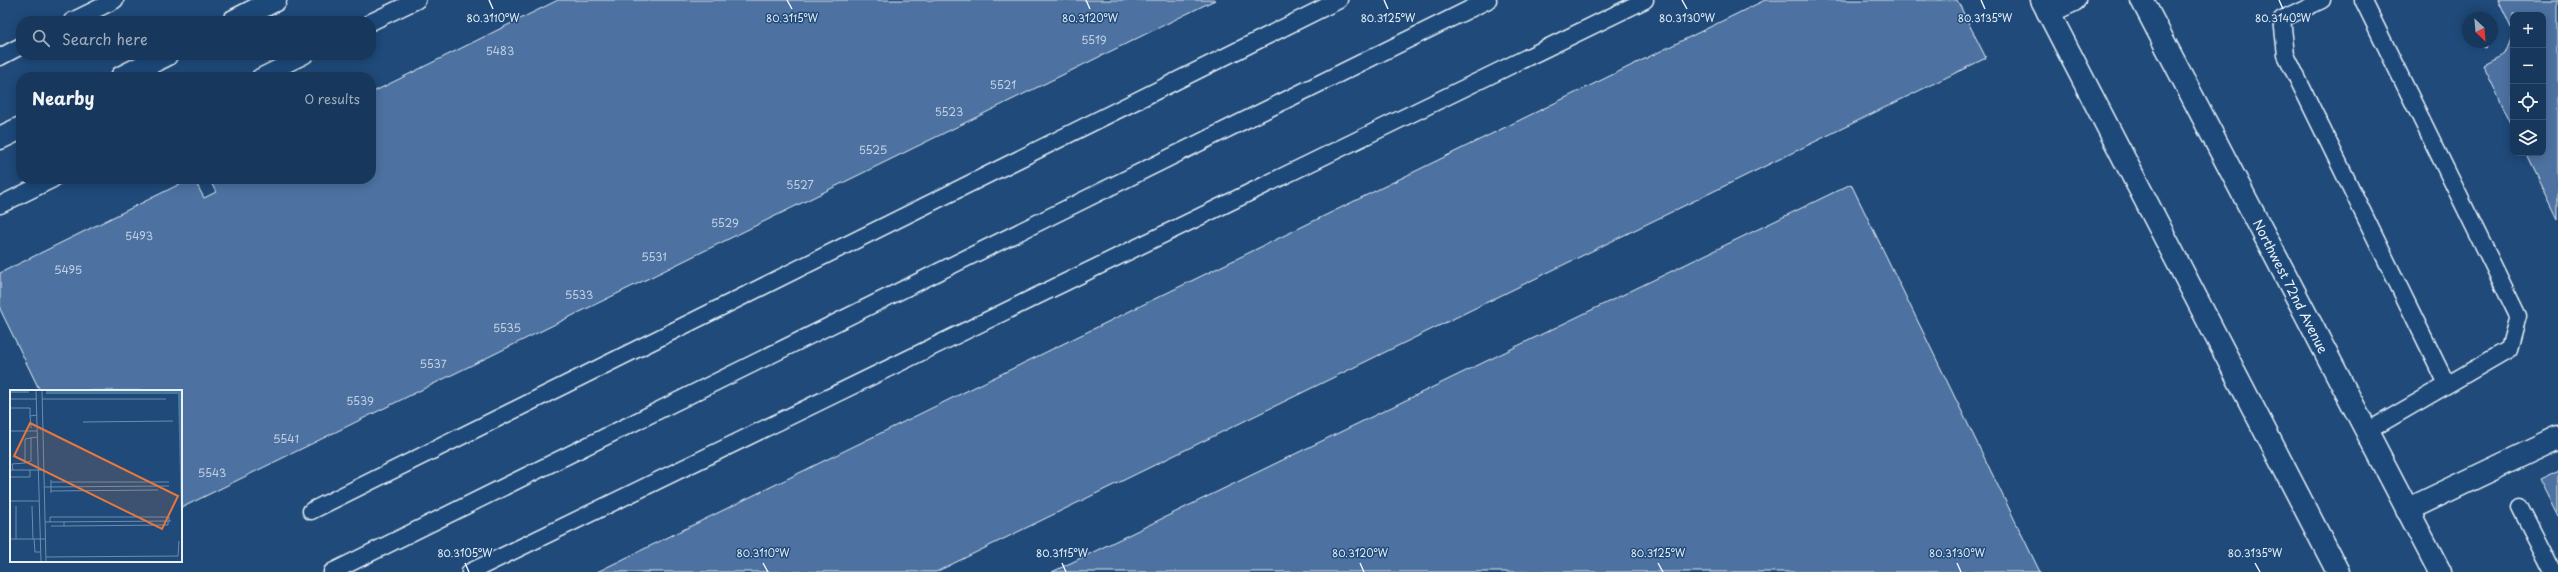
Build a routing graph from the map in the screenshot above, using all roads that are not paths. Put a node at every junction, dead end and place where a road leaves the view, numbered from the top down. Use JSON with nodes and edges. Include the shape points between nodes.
{"nodes":[{"id":1,"x":115,"y":0,"type":"edge"},
{"id":2,"x":275,"y":0,"type":"edge"},
{"id":3,"x":417,"y":0,"type":"edge"},
{"id":4,"x":1339,"y":0,"type":"edge"},
{"id":5,"x":1488,"y":0,"type":"edge"},
{"id":6,"x":1645,"y":0,"type":"edge"},
{"id":7,"x":2074,"y":0,"type":"edge"},
{"id":8,"x":2142,"y":0,"type":"edge"},
{"id":9,"x":2322,"y":0,"type":"edge"},
{"id":10,"x":2363,"y":0,"type":"edge"},
{"id":11,"x":2045,"y":6,"type":"edge"},
{"id":12,"x":82,"y":16,"type":"edge"},
{"id":13,"x":244,"y":16,"type":"edge"},
{"id":14,"x":376,"y":20,"type":"edge"},
{"id":15,"x":16,"y":49,"type":"edge"},
{"id":16,"x":0,"y":57,"type":"edge"},
{"id":17,"x":156,"y":60,"type":"edge"},
{"id":18,"x":295,"y":60,"type":"edge"},
{"id":19,"x":132,"y":72,"type":"edge"},
{"id":20,"x":270,"y":72,"type":"edge"},
{"id":21,"x":16,"y":130,"type":"edge"},
{"id":22,"x":0,"y":138,"type":"edge"},
{"id":23,"x":43,"y":184,"type":"edge"},
{"id":24,"x":0,"y":205,"type":"edge"},
{"id":25,"x":2447,"y":385,"type":"junction"},
{"id":26,"x":2366,"y":432,"type":"junction"},
{"id":27,"x":2558,"y":438,"type":"edge"},
{"id":28,"x":2520,"y":507,"type":"dead end"},
{"id":29,"x":2407,"y":510,"type":"junction"},
{"id":30,"x":311,"y":511,"type":"dead end"},
{"id":31,"x":332,"y":572,"type":"edge"},
{"id":32,"x":470,"y":572,"type":"edge"},
{"id":33,"x":2338,"y":572,"type":"edge"},
{"id":34,"x":2440,"y":572,"type":"edge"},
{"id":35,"x":2553,"y":572,"type":"edge"}],
"edges":[{"from":1,"to":12,"type":"lane"},
{"from":2,"to":13,"type":"main road"},
{"from":3,"to":14,"type":"lane"},
{"from":4,"to":30,"type":"lane"},
{"from":5,"to":31,"type":"lane"},
{"from":6,"to":32,"type":"lane"},
{"from":7,"to":11,"type":"main road"},
{"from":8,"to":26,"type":"main road","name":"Northwest 72nd Avenue"},
{"from":9,"to":25,"type":"lane","via":[[2282,19],[2286,55]]},
{"from":10,"to":25,"type":"lane","via":[[2518,316],[2509,349]]},
{"from":11,"to":33,"type":"main road"},
{"from":15,"to":16,"type":"lane"},
{"from":17,"to":19,"type":"main road"},
{"from":18,"to":20,"type":"lane"},
{"from":21,"to":22,"type":"main road"},
{"from":23,"to":24,"type":"lane"},
{"from":25,"to":26,"type":"lane"},
{"from":26,"to":29,"type":"main road","name":"Northwest 72nd Avenue"},
{"from":27,"to":29,"type":"main road"},
{"from":28,"to":35,"type":"lane"},
{"from":29,"to":34,"type":"main road","name":"Northwest 72nd Avenue"}]}
